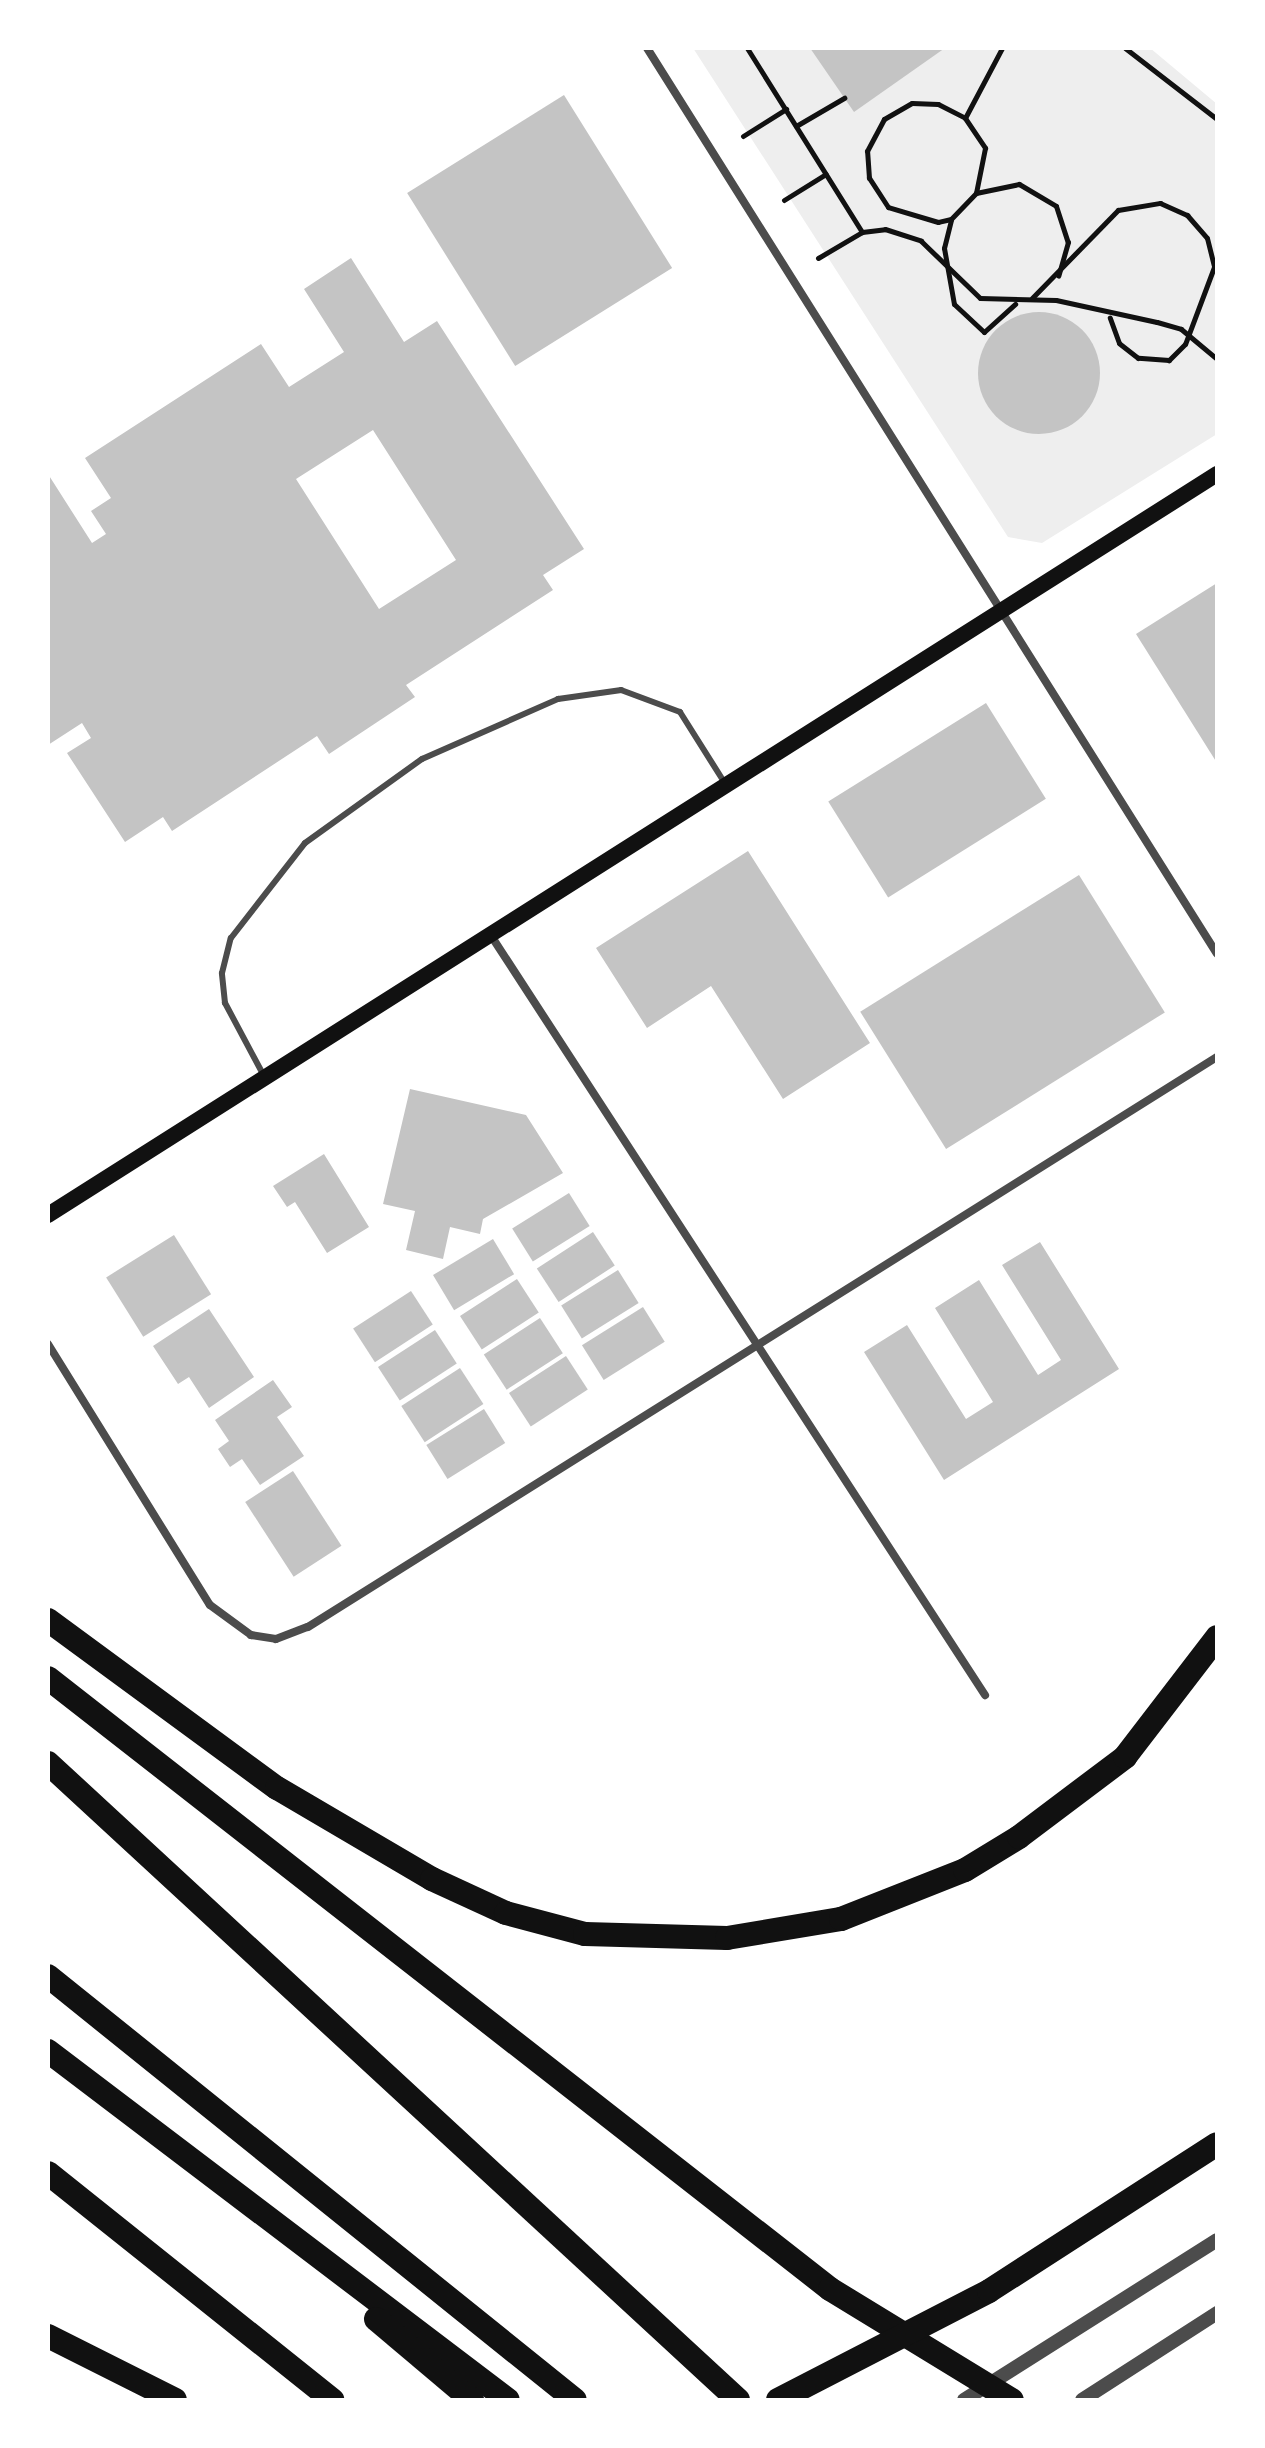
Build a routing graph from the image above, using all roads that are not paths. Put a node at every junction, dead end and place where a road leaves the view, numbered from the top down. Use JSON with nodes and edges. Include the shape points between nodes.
{"nodes":[{"id":1,"x":647,"y":48,"type":"edge"},
{"id":2,"x":1217,"y":474,"type":"edge"},
{"id":3,"x":1002,"y":610,"type":"junction"},
{"id":4,"x":726,"y":785,"type":"junction"},
{"id":5,"x":490,"y":934,"type":"junction"},
{"id":6,"x":1217,"y":954,"type":"edge"},
{"id":7,"x":1217,"y":1057,"type":"edge"},
{"id":8,"x":265,"y":1077,"type":"junction"},
{"id":9,"x":48,"y":1215,"type":"edge"},
{"id":10,"x":756,"y":1343,"type":"junction"},
{"id":11,"x":48,"y":1344,"type":"edge"},
{"id":12,"x":48,"y":1620,"type":"edge"},
{"id":13,"x":1217,"y":1637,"type":"edge"},
{"id":14,"x":48,"y":1678,"type":"edge"},
{"id":15,"x":985,"y":1695,"type":"dead end"},
{"id":16,"x":48,"y":1763,"type":"edge"},
{"id":17,"x":48,"y":1976,"type":"edge"},
{"id":18,"x":48,"y":2051,"type":"edge"},
{"id":19,"x":1217,"y":2144,"type":"edge"},
{"id":20,"x":48,"y":2173,"type":"edge"},
{"id":21,"x":239,"y":2198,"type":"junction"},
{"id":22,"x":1217,"y":2240,"type":"edge"},
{"id":23,"x":1217,"y":2313,"type":"edge"},
{"id":24,"x":48,"y":2336,"type":"edge"},
{"id":25,"x":175,"y":2400,"type":"edge"},
{"id":26,"x":332,"y":2400,"type":"edge"},
{"id":27,"x":472,"y":2400,"type":"edge"},
{"id":28,"x":508,"y":2400,"type":"edge"},
{"id":29,"x":575,"y":2400,"type":"edge"},
{"id":30,"x":738,"y":2400,"type":"edge"},
{"id":31,"x":778,"y":2400,"type":"edge"},
{"id":32,"x":964,"y":2400,"type":"edge"},
{"id":33,"x":1012,"y":2400,"type":"edge"},
{"id":34,"x":1082,"y":2400,"type":"edge"}],
"edges":[{"from":1,"to":3,"type":"street"},
{"from":2,"to":3,"type":"main road"},
{"from":3,"to":4,"type":"main road"},
{"from":3,"to":6,"type":"street"},
{"from":4,"to":5,"type":"main road"},
{"from":4,"to":8,"type":"lane","via":[[680,712],[621,690],[558,699],[422,759],[305,843],[231,938],[222,973],[225,1003]]},
{"from":5,"to":8,"type":"main road"},
{"from":5,"to":10,"type":"street"},
{"from":7,"to":10,"type":"street"},
{"from":8,"to":9,"type":"main road"},
{"from":10,"to":11,"type":"street","via":[[308,1627],[276,1639],[228,1621],[210,1605]]},
{"from":10,"to":15,"type":"street"},
{"from":12,"to":13,"type":"highway","via":[[277,1788],[432,1879],[506,1913],[585,1934],[727,1938],[841,1919],[965,1870],[1019,1837],[1125,1757]]},
{"from":14,"to":33,"type":"highway","via":[[830,2289]]},
{"from":16,"to":30,"type":"highway"},
{"from":17,"to":29,"type":"highway"},
{"from":18,"to":21,"type":"highway"},
{"from":19,"to":31,"type":"highway","via":[[989,2291]]},
{"from":20,"to":26,"type":"highway"},
{"from":21,"to":27,"type":"highway"},
{"from":21,"to":28,"type":"highway"},
{"from":22,"to":32,"type":"street"},
{"from":23,"to":34,"type":"street"},
{"from":24,"to":25,"type":"highway"}]}
